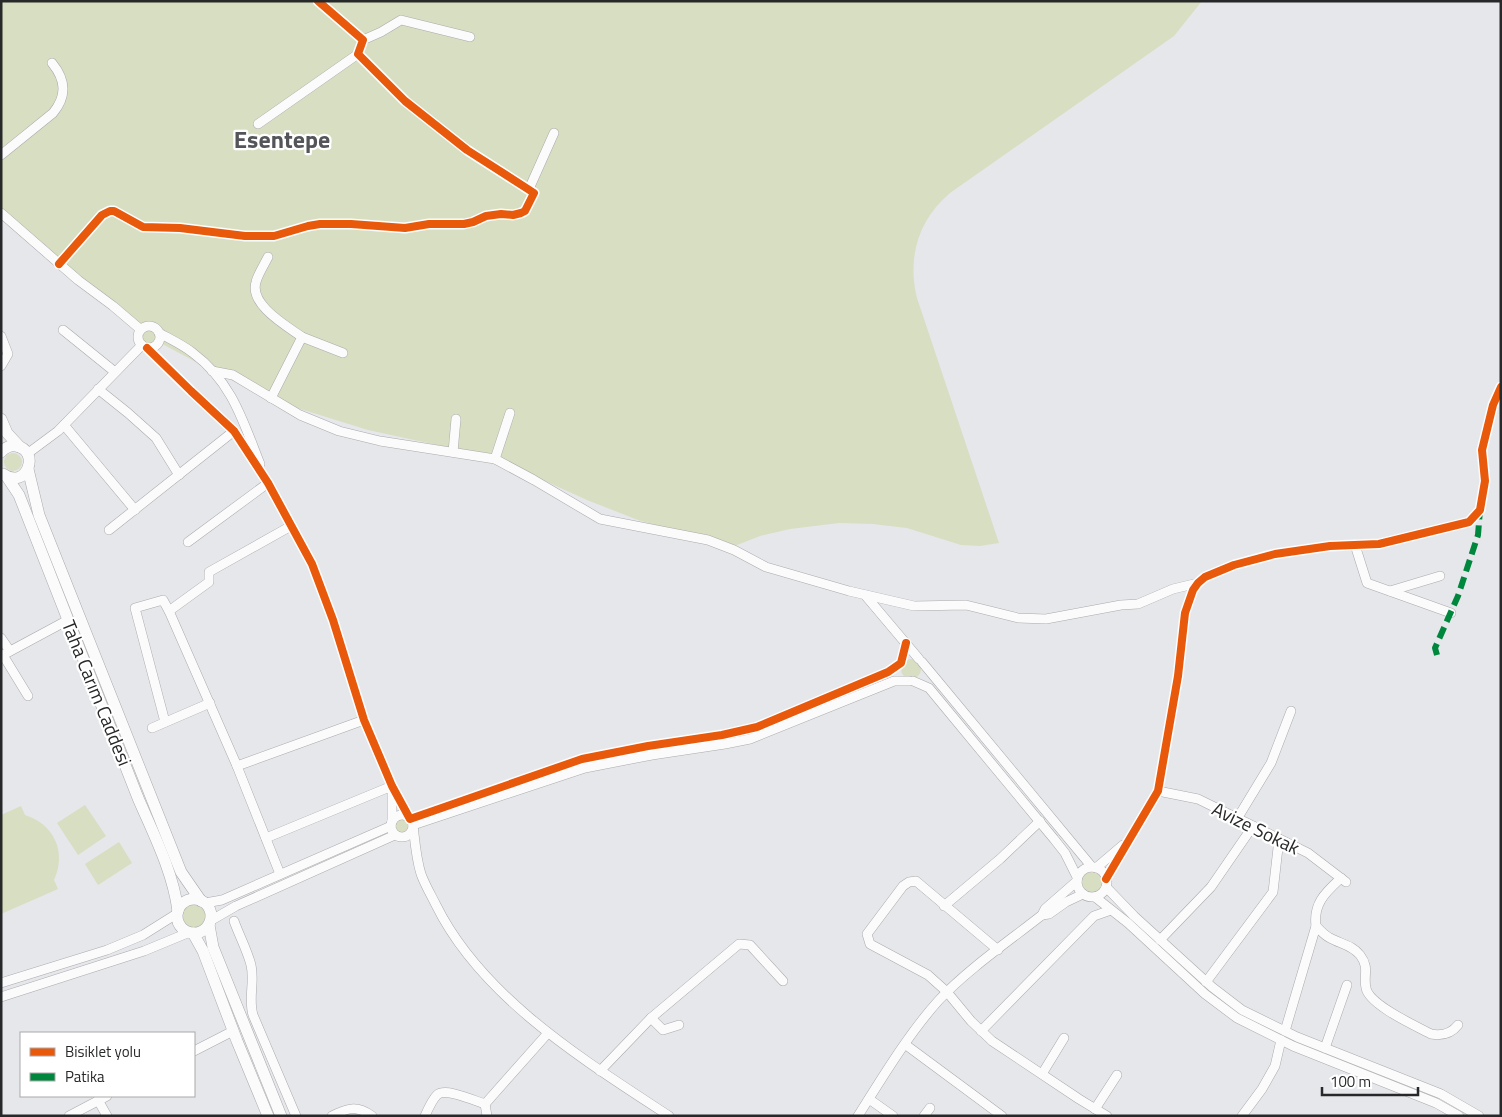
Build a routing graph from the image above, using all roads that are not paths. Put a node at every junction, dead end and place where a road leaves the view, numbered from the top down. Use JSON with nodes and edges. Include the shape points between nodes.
{"nodes":[{"id":1,"x":318,"y":1,"type":"edge"},
{"id":2,"x":470,"y":37,"type":"dead end"},
{"id":3,"x":363,"y":40,"type":"junction"},
{"id":4,"x":358,"y":54,"type":"junction"},
{"id":5,"x":52,"y":64,"type":"dead end"},
{"id":6,"x":258,"y":124,"type":"dead end"},
{"id":7,"x":554,"y":134,"type":"dead end"},
{"id":8,"x":1,"y":155,"type":"edge"},
{"id":9,"x":529,"y":189,"type":"junction"},
{"id":10,"x":1,"y":213,"type":"edge"},
{"id":11,"x":268,"y":258,"type":"dead end"},
{"id":12,"x":59,"y":264,"type":"junction"},
{"id":13,"x":140,"y":329,"type":"junction"},
{"id":14,"x":63,"y":330,"type":"dead end"},
{"id":15,"x":159,"y":333,"type":"junction"},
{"id":16,"x":1,"y":336,"type":"edge"},
{"id":17,"x":302,"y":336,"type":"junction"},
{"id":18,"x":144,"y":346,"type":"junction"},
{"id":19,"x":343,"y":353,"type":"dead end"},
{"id":20,"x":1,"y":366,"type":"edge"},
{"id":21,"x":212,"y":371,"type":"junction"},
{"id":22,"x":115,"y":372,"type":"junction"},
{"id":23,"x":1501,"y":386,"type":"edge"},
{"id":24,"x":98,"y":389,"type":"junction"},
{"id":25,"x":271,"y":398,"type":"junction"},
{"id":26,"x":510,"y":413,"type":"dead end"},
{"id":27,"x":456,"y":418,"type":"dead end"},
{"id":28,"x":1,"y":419,"type":"edge"},
{"id":29,"x":64,"y":425,"type":"junction"},
{"id":30,"x":234,"y":431,"type":"junction"},
{"id":31,"x":24,"y":451,"type":"junction"},
{"id":32,"x":1,"y":452,"type":"edge"},
{"id":33,"x":452,"y":452,"type":"junction"},
{"id":34,"x":495,"y":459,"type":"junction"},
{"id":35,"x":28,"y":469,"type":"junction"},
{"id":36,"x":4,"y":474,"type":"edge"},
{"id":37,"x":179,"y":475,"type":"junction"},
{"id":38,"x":268,"y":483,"type":"junction"},
{"id":39,"x":135,"y":510,"type":"junction"},
{"id":40,"x":291,"y":526,"type":"junction"},
{"id":41,"x":109,"y":530,"type":"dead end"},
{"id":42,"x":188,"y":542,"type":"dead end"},
{"id":43,"x":1355,"y":545,"type":"junction"},
{"id":44,"x":1440,"y":576,"type":"dead end"},
{"id":45,"x":1198,"y":583,"type":"junction"},
{"id":46,"x":1390,"y":591,"type":"junction"},
{"id":47,"x":865,"y":595,"type":"junction"},
{"id":48,"x":169,"y":611,"type":"junction"},
{"id":49,"x":1451,"y":613,"type":"dead end"},
{"id":50,"x":68,"y":620,"type":"junction"},
{"id":51,"x":1,"y":638,"type":"edge"},
{"id":52,"x":906,"y":643,"type":"junction"},
{"id":53,"x":5,"y":654,"type":"edge"},
{"id":54,"x":921,"y":661,"type":"junction"},
{"id":55,"x":901,"y":663,"type":"junction"},
{"id":56,"x":911,"y":681,"type":"junction"},
{"id":57,"x":28,"y":696,"type":"dead end"},
{"id":58,"x":210,"y":703,"type":"junction"},
{"id":59,"x":1291,"y":711,"type":"dead end"},
{"id":60,"x":364,"y":720,"type":"junction"},
{"id":61,"x":165,"y":722,"type":"junction"},
{"id":62,"x":152,"y":728,"type":"dead end"},
{"id":63,"x":238,"y":766,"type":"junction"},
{"id":64,"x":392,"y":786,"type":"junction"},
{"id":65,"x":1158,"y":791,"type":"junction"},
{"id":66,"x":1237,"y":819,"type":"junction"},
{"id":67,"x":412,"y":822,"type":"junction"},
{"id":68,"x":1040,"y":822,"type":"junction"},
{"id":69,"x":391,"y":824,"type":"junction"},
{"id":70,"x":1253,"y":826,"type":"junction"},
{"id":71,"x":397,"y":836,"type":"junction"},
{"id":72,"x":266,"y":838,"type":"junction"},
{"id":73,"x":1279,"y":839,"type":"junction"},
{"id":74,"x":1129,"y":840,"type":"junction"},
{"id":75,"x":415,"y":847,"type":"junction"},
{"id":76,"x":1094,"y":867,"type":"junction"},
{"id":77,"x":280,"y":874,"type":"junction"},
{"id":78,"x":1077,"y":879,"type":"junction"},
{"id":79,"x":1106,"y":883,"type":"junction"},
{"id":80,"x":1083,"y":894,"type":"junction"},
{"id":81,"x":1095,"y":897,"type":"junction"},
{"id":82,"x":203,"y":902,"type":"junction"},
{"id":83,"x":944,"y":906,"type":"junction"},
{"id":84,"x":1111,"y":910,"type":"junction"},
{"id":85,"x":178,"y":912,"type":"junction"},
{"id":86,"x":1042,"y":915,"type":"junction"},
{"id":87,"x":234,"y":921,"type":"dead end"},
{"id":88,"x":210,"y":923,"type":"junction"},
{"id":89,"x":1316,"y":926,"type":"junction"},
{"id":90,"x":191,"y":933,"type":"junction"},
{"id":91,"x":1160,"y":940,"type":"junction"},
{"id":92,"x":998,"y":950,"type":"junction"},
{"id":93,"x":783,"y":981,"type":"dead end"},
{"id":94,"x":1206,"y":982,"type":"junction"},
{"id":95,"x":1,"y":983,"type":"edge"},
{"id":96,"x":1347,"y":985,"type":"dead end"},
{"id":97,"x":947,"y":992,"type":"junction"},
{"id":98,"x":1,"y":997,"type":"edge"},
{"id":99,"x":651,"y":1018,"type":"junction"},
{"id":100,"x":679,"y":1025,"type":"dead end"},
{"id":101,"x":1458,"y":1025,"type":"dead end"},
{"id":102,"x":233,"y":1031,"type":"junction"},
{"id":103,"x":981,"y":1031,"type":"junction"},
{"id":104,"x":1285,"y":1031,"type":"junction"},
{"id":105,"x":548,"y":1033,"type":"junction"},
{"id":106,"x":1064,"y":1038,"type":"dead end"},
{"id":107,"x":1281,"y":1040,"type":"junction"},
{"id":108,"x":906,"y":1045,"type":"junction"},
{"id":109,"x":1325,"y":1048,"type":"junction"},
{"id":110,"x":195,"y":1050,"type":"edge"},
{"id":111,"x":600,"y":1071,"type":"junction"},
{"id":112,"x":1042,"y":1074,"type":"junction"},
{"id":113,"x":1117,"y":1075,"type":"dead end"},
{"id":114,"x":105,"y":1097,"type":"edge"},
{"id":115,"x":869,"y":1098,"type":"junction"},
{"id":116,"x":98,"y":1100,"type":"junction"},
{"id":117,"x":485,"y":1104,"type":"junction"},
{"id":118,"x":930,"y":1108,"type":"dead end"},
{"id":119,"x":1095,"y":1109,"type":"junction"},
{"id":120,"x":81,"y":1113,"type":"edge"},
{"id":121,"x":68,"y":1116,"type":"edge"},
{"id":122,"x":107,"y":1116,"type":"edge"},
{"id":123,"x":268,"y":1116,"type":"edge"},
{"id":124,"x":281,"y":1116,"type":"edge"},
{"id":125,"x":296,"y":1116,"type":"edge"},
{"id":126,"x":332,"y":1116,"type":"edge"},
{"id":127,"x":372,"y":1116,"type":"edge"},
{"id":128,"x":425,"y":1116,"type":"edge"},
{"id":129,"x":487,"y":1116,"type":"edge"},
{"id":130,"x":669,"y":1116,"type":"edge"},
{"id":131,"x":858,"y":1116,"type":"edge"},
{"id":132,"x":893,"y":1116,"type":"edge"},
{"id":133,"x":924,"y":1116,"type":"edge"},
{"id":134,"x":1002,"y":1116,"type":"edge"},
{"id":135,"x":1108,"y":1116,"type":"edge"},
{"id":136,"x":1242,"y":1116,"type":"edge"},
{"id":137,"x":1459,"y":1116,"type":"edge"},
{"id":138,"x":1479,"y":1116,"type":"edge"}],
"edges":[{"from":1,"to":3,"type":"street"},
{"from":2,"to":3,"type":"street","via":[[401,20]]},
{"from":3,"to":4,"type":"street"},
{"from":4,"to":6,"type":"street"},
{"from":4,"to":9,"type":"street","via":[[405,101],[467,150]]},
{"from":5,"to":8,"type":"street","via":[[63,81],[59,105]]},
{"from":7,"to":9,"type":"street"},
{"from":9,"to":12,"type":"street","via":[[534,193],[525,211],[517,215],[501,214],[464,224],[405,228],[320,224],[274,236],[143,227],[118,212],[110,211],[102,215]]},
{"from":10,"to":12,"type":"street"},
{"from":11,"to":17,"type":"street","via":[[256,283],[259,299],[268,312]]},
{"from":12,"to":13,"type":"street"},
{"from":13,"to":15,"type":"street","via":[[151,326]]},
{"from":13,"to":18,"type":"street","via":[[138,337]]},
{"from":14,"to":22,"type":"street"},
{"from":15,"to":18,"type":"street","via":[[157,344]]},
{"from":15,"to":21,"type":"street","via":[[193,352]]},
{"from":16,"to":20,"type":"street","via":[[8,354]]},
{"from":17,"to":19,"type":"street"},
{"from":17,"to":25,"type":"street"},
{"from":18,"to":22,"type":"street"},
{"from":18,"to":30,"type":"street"},
{"from":21,"to":25,"type":"street","via":[[233,375]]},
{"from":21,"to":38,"type":"street","via":[[221,379],[238,407]]},
{"from":22,"to":24,"type":"street"},
{"from":23,"to":43,"type":"street","via":[[1482,450],[1485,481],[1480,510],[1475,517],[1462,524],[1379,544]]},
{"from":24,"to":29,"type":"street"},
{"from":24,"to":37,"type":"street","via":[[156,438]]},
{"from":25,"to":33,"type":"street","via":[[300,415],[339,431]]},
{"from":26,"to":34,"type":"street"},
{"from":27,"to":33,"type":"street"},
{"from":28,"to":31,"type":"main road","via":[[7,433]]},
{"from":29,"to":31,"type":"street"},
{"from":29,"to":39,"type":"street"},
{"from":30,"to":37,"type":"street"},
{"from":30,"to":38,"type":"street"},
{"from":31,"to":32,"type":"main road","via":[[12,446]]},
{"from":31,"to":35,"type":"main road","name":"Taha Carım Caddesi","via":[[29,461]]},
{"from":33,"to":34,"type":"street"},
{"from":34,"to":47,"type":"street","via":[[600,519],[708,540],[766,567]]},
{"from":35,"to":36,"type":"main road","via":[[19,477]]},
{"from":35,"to":82,"type":"main road","name":"Taha Carım Caddesi","via":[[40,515],[146,786],[181,872]]},
{"from":36,"to":50,"type":"main road","name":"Taha Carım Caddesi","via":[[19,495]]},
{"from":37,"to":39,"type":"street"},
{"from":38,"to":40,"type":"street"},
{"from":38,"to":42,"type":"street"},
{"from":39,"to":41,"type":"street"},
{"from":40,"to":48,"type":"street","via":[[209,572],[209,582]]},
{"from":40,"to":60,"type":"street","via":[[312,564]]},
{"from":43,"to":45,"type":"street","via":[[1276,554],[1234,565]]},
{"from":43,"to":46,"type":"street","via":[[1367,583]]},
{"from":44,"to":46,"type":"street"},
{"from":45,"to":47,"type":"street","via":[[1173,589],[1138,604],[1046,619],[1018,618],[966,605],[914,606]]},
{"from":45,"to":65,"type":"street","via":[[1186,613]]},
{"from":46,"to":49,"type":"street"},
{"from":47,"to":52,"type":"street"},
{"from":48,"to":58,"type":"street"},
{"from":48,"to":61,"type":"street","via":[[162,600],[135,608]]},
{"from":50,"to":53,"type":"street"},
{"from":50,"to":85,"type":"main road","name":"Taha Carım Caddesi","via":[[159,846],[176,894]]},
{"from":51,"to":53,"type":"street"},
{"from":52,"to":54,"type":"street"},
{"from":52,"to":55,"type":"street"},
{"from":53,"to":57,"type":"street"},
{"from":54,"to":55,"type":"street","via":[[909,657]]},
{"from":54,"to":56,"type":"street","via":[[923,674]]},
{"from":54,"to":76,"type":"street"},
{"from":55,"to":56,"type":"street","via":[[900,674]]},
{"from":55,"to":67,"type":"street","via":[[888,672],[757,727],[582,759]]},
{"from":56,"to":67,"type":"street","via":[[894,682],[750,739],[585,768]]},
{"from":56,"to":68,"type":"street","via":[[929,688]]},
{"from":58,"to":61,"type":"street"},
{"from":58,"to":63,"type":"street"},
{"from":59,"to":66,"type":"street","via":[[1271,763]]},
{"from":60,"to":63,"type":"street"},
{"from":60,"to":64,"type":"street"},
{"from":61,"to":62,"type":"street"},
{"from":63,"to":72,"type":"street"},
{"from":64,"to":67,"type":"street"},
{"from":64,"to":69,"type":"street"},
{"from":64,"to":72,"type":"street"},
{"from":65,"to":66,"type":"street","name":"Avize Sokak","via":[[1198,799]]},
{"from":65,"to":74,"type":"street"},
{"from":66,"to":70,"type":"street","name":"Avize Sokak"},
{"from":67,"to":69,"type":"street","via":[[400,816]]},
{"from":67,"to":71,"type":"street","via":[[409,835]]},
{"from":67,"to":75,"type":"street"},
{"from":68,"to":78,"type":"street","via":[[1065,853]]},
{"from":68,"to":83,"type":"street"},
{"from":69,"to":71,"type":"street"},
{"from":69,"to":77,"type":"street"},
{"from":70,"to":73,"type":"street","name":"Avize Sokak"},
{"from":70,"to":91,"type":"street","via":[[1211,887]]},
{"from":71,"to":75,"type":"street"},
{"from":71,"to":88,"type":"street","via":[[236,906]]},
{"from":72,"to":77,"type":"street"},
{"from":73,"to":89,"type":"street","name":"Avize Sokak","via":[[1308,853],[1344,880],[1320,900],[1314,917]]},
{"from":73,"to":94,"type":"street","via":[[1273,892]]},
{"from":74,"to":76,"type":"street"},
{"from":74,"to":79,"type":"street"},
{"from":75,"to":105,"type":"street","via":[[425,884],[459,944],[475,966]]},
{"from":76,"to":78,"type":"street","via":[[1082,871]]},
{"from":76,"to":79,"type":"street","via":[[1103,872]]},
{"from":77,"to":82,"type":"street","via":[[222,900]]},
{"from":78,"to":80,"type":"street","via":[[1078,889]]},
{"from":78,"to":86,"type":"street"},
{"from":79,"to":81,"type":"street","via":[[1102,893]]},
{"from":79,"to":91,"type":"street"},
{"from":80,"to":81,"type":"street"},
{"from":80,"to":86,"type":"street"},
{"from":81,"to":84,"type":"street"},
{"from":82,"to":85,"type":"main road","via":[[189,900]]},
{"from":82,"to":88,"type":"main road","via":[[211,913]]},
{"from":83,"to":92,"type":"street"},
{"from":83,"to":97,"type":"street","via":[[916,881],[909,882],[868,931],[866,938],[870,944],[928,976]]},
{"from":84,"to":103,"type":"street","via":[[1094,916]]},
{"from":84,"to":107,"type":"street","via":[[1213,1000],[1237,1018]]},
{"from":85,"to":90,"type":"main road","via":[[179,923]]},
{"from":85,"to":95,"type":"street","via":[[148,932],[116,946]]},
{"from":86,"to":92,"type":"street"},
{"from":87,"to":125,"type":"street","via":[[251,964],[250,1005],[253,1015]]},
{"from":88,"to":90,"type":"main road","via":[[203,931]]},
{"from":88,"to":124,"type":"main road","via":[[213,947]]},
{"from":89,"to":101,"type":"street","via":[[1360,954],[1366,964],[1368,994],[1387,1010],[1432,1034],[1443,1035]]},
{"from":89,"to":104,"type":"street"},
{"from":90,"to":98,"type":"street"},
{"from":90,"to":102,"type":"main road","via":[[203,951]]},
{"from":91,"to":94,"type":"street"},
{"from":92,"to":97,"type":"street"},
{"from":93,"to":99,"type":"street","via":[[750,945],[742,943]]},
{"from":94,"to":104,"type":"street","via":[[1242,1010]]},
{"from":96,"to":109,"type":"street"},
{"from":97,"to":103,"type":"street"},
{"from":97,"to":108,"type":"street"},
{"from":99,"to":100,"type":"street","via":[[662,1030]]},
{"from":99,"to":111,"type":"street"},
{"from":102,"to":110,"type":"street"},
{"from":102,"to":123,"type":"main road"},
{"from":103,"to":112,"type":"street"},
{"from":104,"to":109,"type":"street"},
{"from":105,"to":111,"type":"street"},
{"from":105,"to":117,"type":"street"},
{"from":106,"to":112,"type":"street"},
{"from":107,"to":136,"type":"street","via":[[1275,1066]]},
{"from":107,"to":137,"type":"street","via":[[1436,1103]]},
{"from":108,"to":115,"type":"street"},
{"from":108,"to":134,"type":"street"},
{"from":109,"to":138,"type":"street","via":[[1441,1094]]},
{"from":111,"to":130,"type":"street"},
{"from":112,"to":119,"type":"street"},
{"from":113,"to":119,"type":"street"},
{"from":114,"to":116,"type":"street"},
{"from":115,"to":131,"type":"street"},
{"from":115,"to":132,"type":"street"},
{"from":116,"to":120,"type":"street"},
{"from":116,"to":122,"type":"street"},
{"from":117,"to":128,"type":"street","via":[[442,1092],[436,1096]]},
{"from":117,"to":129,"type":"street"},
{"from":118,"to":133,"type":"street"},
{"from":119,"to":135,"type":"street"},
{"from":120,"to":121,"type":"street"},
{"from":126,"to":127,"type":"street","via":[[354,1108]]}]}
